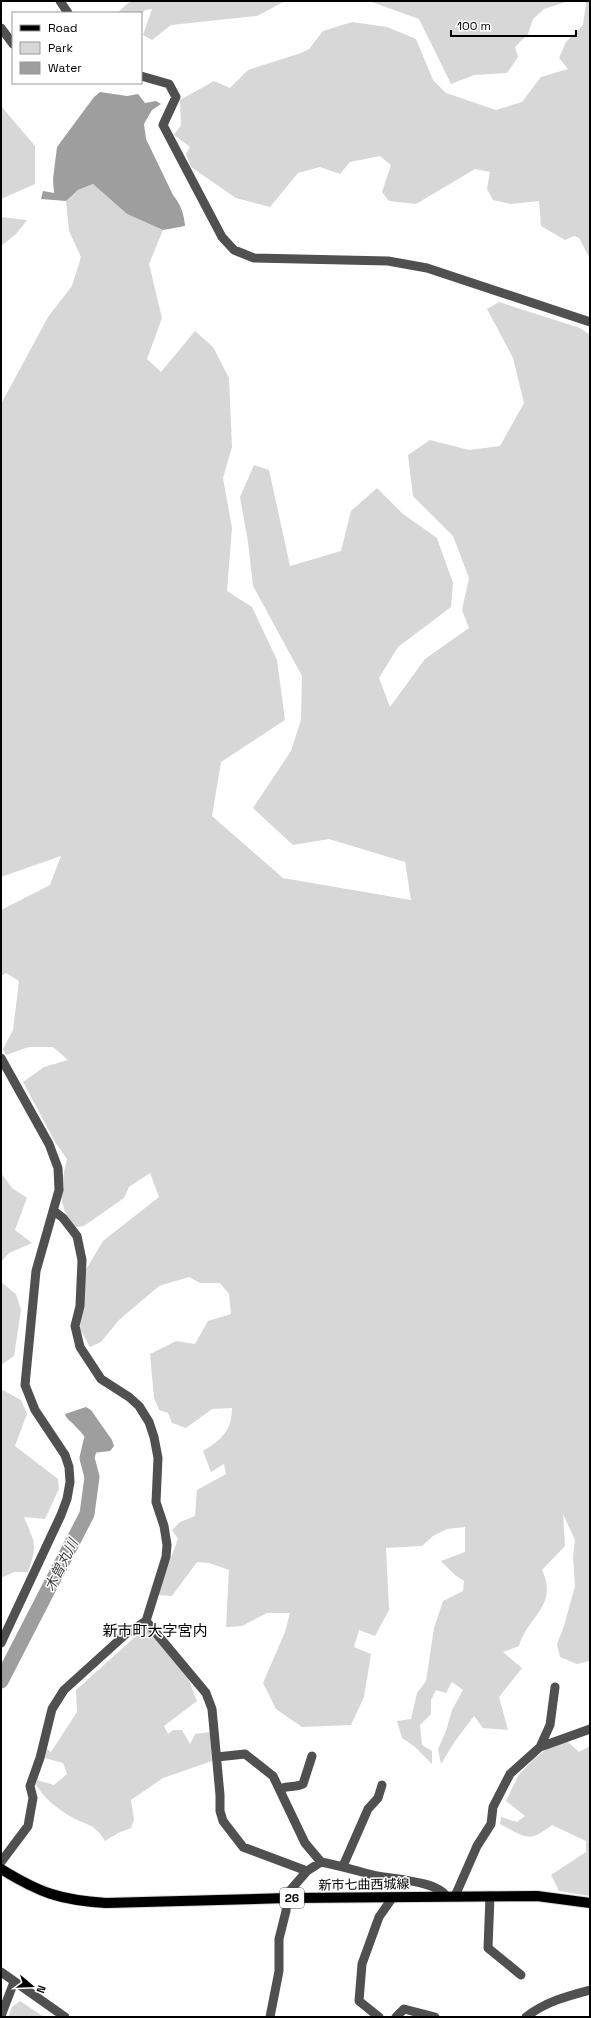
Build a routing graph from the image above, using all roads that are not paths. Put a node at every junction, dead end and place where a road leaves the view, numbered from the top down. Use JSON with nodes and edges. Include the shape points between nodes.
{"nodes":[{"id":1,"x":60,"y":1,"type":"edge"},
{"id":2,"x":67,"y":12,"type":"edge"},
{"id":3,"x":1,"y":28,"type":"edge"},
{"id":4,"x":12,"y":43,"type":"edge"},
{"id":5,"x":142,"y":76,"type":"edge"},
{"id":6,"x":590,"y":322,"type":"edge"},
{"id":7,"x":1,"y":1058,"type":"edge"},
{"id":8,"x":54,"y":1212,"type":"junction"},
{"id":9,"x":146,"y":1621,"type":"junction"},
{"id":10,"x":1,"y":1642,"type":"edge"},
{"id":11,"x":555,"y":1687,"type":"dead end"},
{"id":12,"x":590,"y":1729,"type":"edge"},
{"id":13,"x":540,"y":1747,"type":"junction"},
{"id":14,"x":312,"y":1756,"type":"dead end"},
{"id":15,"x":217,"y":1757,"type":"junction"},
{"id":16,"x":382,"y":1785,"type":"dead end"},
{"id":17,"x":280,"y":1789,"type":"junction"},
{"id":18,"x":1,"y":1862,"type":"edge"},
{"id":19,"x":321,"y":1862,"type":"junction"},
{"id":20,"x":343,"y":1866,"type":"junction"},
{"id":21,"x":1,"y":1869,"type":"edge"},
{"id":22,"x":307,"y":1871,"type":"junction"},
{"id":23,"x":450,"y":1896,"type":"junction"},
{"id":24,"x":490,"y":1896,"type":"junction"},
{"id":25,"x":393,"y":1897,"type":"junction"},
{"id":26,"x":288,"y":1898,"type":"junction"},
{"id":27,"x":590,"y":1903,"type":"edge"},
{"id":28,"x":1,"y":1972,"type":"edge"},
{"id":29,"x":521,"y":1975,"type":"dead end"},
{"id":30,"x":14,"y":1982,"type":"junction"},
{"id":31,"x":590,"y":1990,"type":"edge"},
{"id":32,"x":1,"y":2016,"type":"edge"},
{"id":33,"x":65,"y":2017,"type":"edge"},
{"id":34,"x":270,"y":2017,"type":"edge"},
{"id":35,"x":380,"y":2017,"type":"edge"},
{"id":36,"x":396,"y":2017,"type":"edge"},
{"id":37,"x":435,"y":2017,"type":"edge"},
{"id":38,"x":526,"y":2017,"type":"edge"}],
"edges":[{"from":1,"to":2,"type":"street"},
{"from":3,"to":4,"type":"street"},
{"from":5,"to":6,"type":"street","via":[[169,84],[176,97],[164,125],[213,222],[234,250],[254,258],[388,261],[427,268]]},
{"from":7,"to":8,"type":"street","via":[[49,1144],[58,1168],[59,1190]]},
{"from":8,"to":9,"type":"street","via":[[63,1218],[77,1236],[82,1260],[80,1306],[75,1326],[80,1347],[101,1379],[139,1406],[149,1422],[154,1437],[158,1458],[156,1502],[167,1545],[166,1557]]},
{"from":8,"to":10,"type":"street","via":[[43,1240],[36,1271],[25,1385],[35,1410],[65,1456],[70,1482],[61,1514]]},
{"from":9,"to":15,"type":"street","via":[[206,1693],[212,1709]]},
{"from":9,"to":18,"type":"street","via":[[127,1633],[64,1690],[52,1709],[30,1786],[33,1798],[28,1826]]},
{"from":11,"to":13,"type":"street","via":[[550,1725]]},
{"from":12,"to":13,"type":"street"},
{"from":13,"to":23,"type":"street","via":[[510,1774],[493,1807],[491,1824]]},
{"from":14,"to":17,"type":"street","via":[[303,1784]]},
{"from":15,"to":17,"type":"street","via":[[245,1754],[273,1776]]},
{"from":15,"to":22,"type":"street","via":[[223,1821],[243,1847]]},
{"from":16,"to":20,"type":"street","via":[[378,1798],[368,1809]]},
{"from":17,"to":19,"type":"street","via":[[305,1843]]},
{"from":19,"to":20,"type":"street"},
{"from":19,"to":22,"type":"street"},
{"from":20,"to":23,"type":"street","via":[[370,1875],[423,1884]]},
{"from":21,"to":26,"type":"main road","name":"新市七曲西城線","number":"26","via":[[30,1887],[52,1896],[80,1902]]},
{"from":22,"to":26,"type":"street","via":[[287,1894]]},
{"from":23,"to":24,"type":"main road","name":"新市七曲西城線","number":"26"},
{"from":23,"to":25,"type":"main road","name":"新市七曲西城線","number":"26"},
{"from":24,"to":27,"type":"main road","name":"新市七曲西城線","number":"26","via":[[537,1896]]},
{"from":24,"to":29,"type":"street","via":[[488,1948]]},
{"from":25,"to":26,"type":"main road","name":"新市七曲西城線","number":"26"},
{"from":25,"to":35,"type":"street","via":[[379,1917],[362,1964],[359,2001]]},
{"from":26,"to":34,"type":"street","via":[[279,1939],[279,1971]]},
{"from":28,"to":30,"type":"street"},
{"from":30,"to":32,"type":"street"},
{"from":30,"to":33,"type":"street"},
{"from":31,"to":38,"type":"street","via":[[537,2008]]},
{"from":36,"to":37,"type":"street","via":[[404,2009]]}]}
